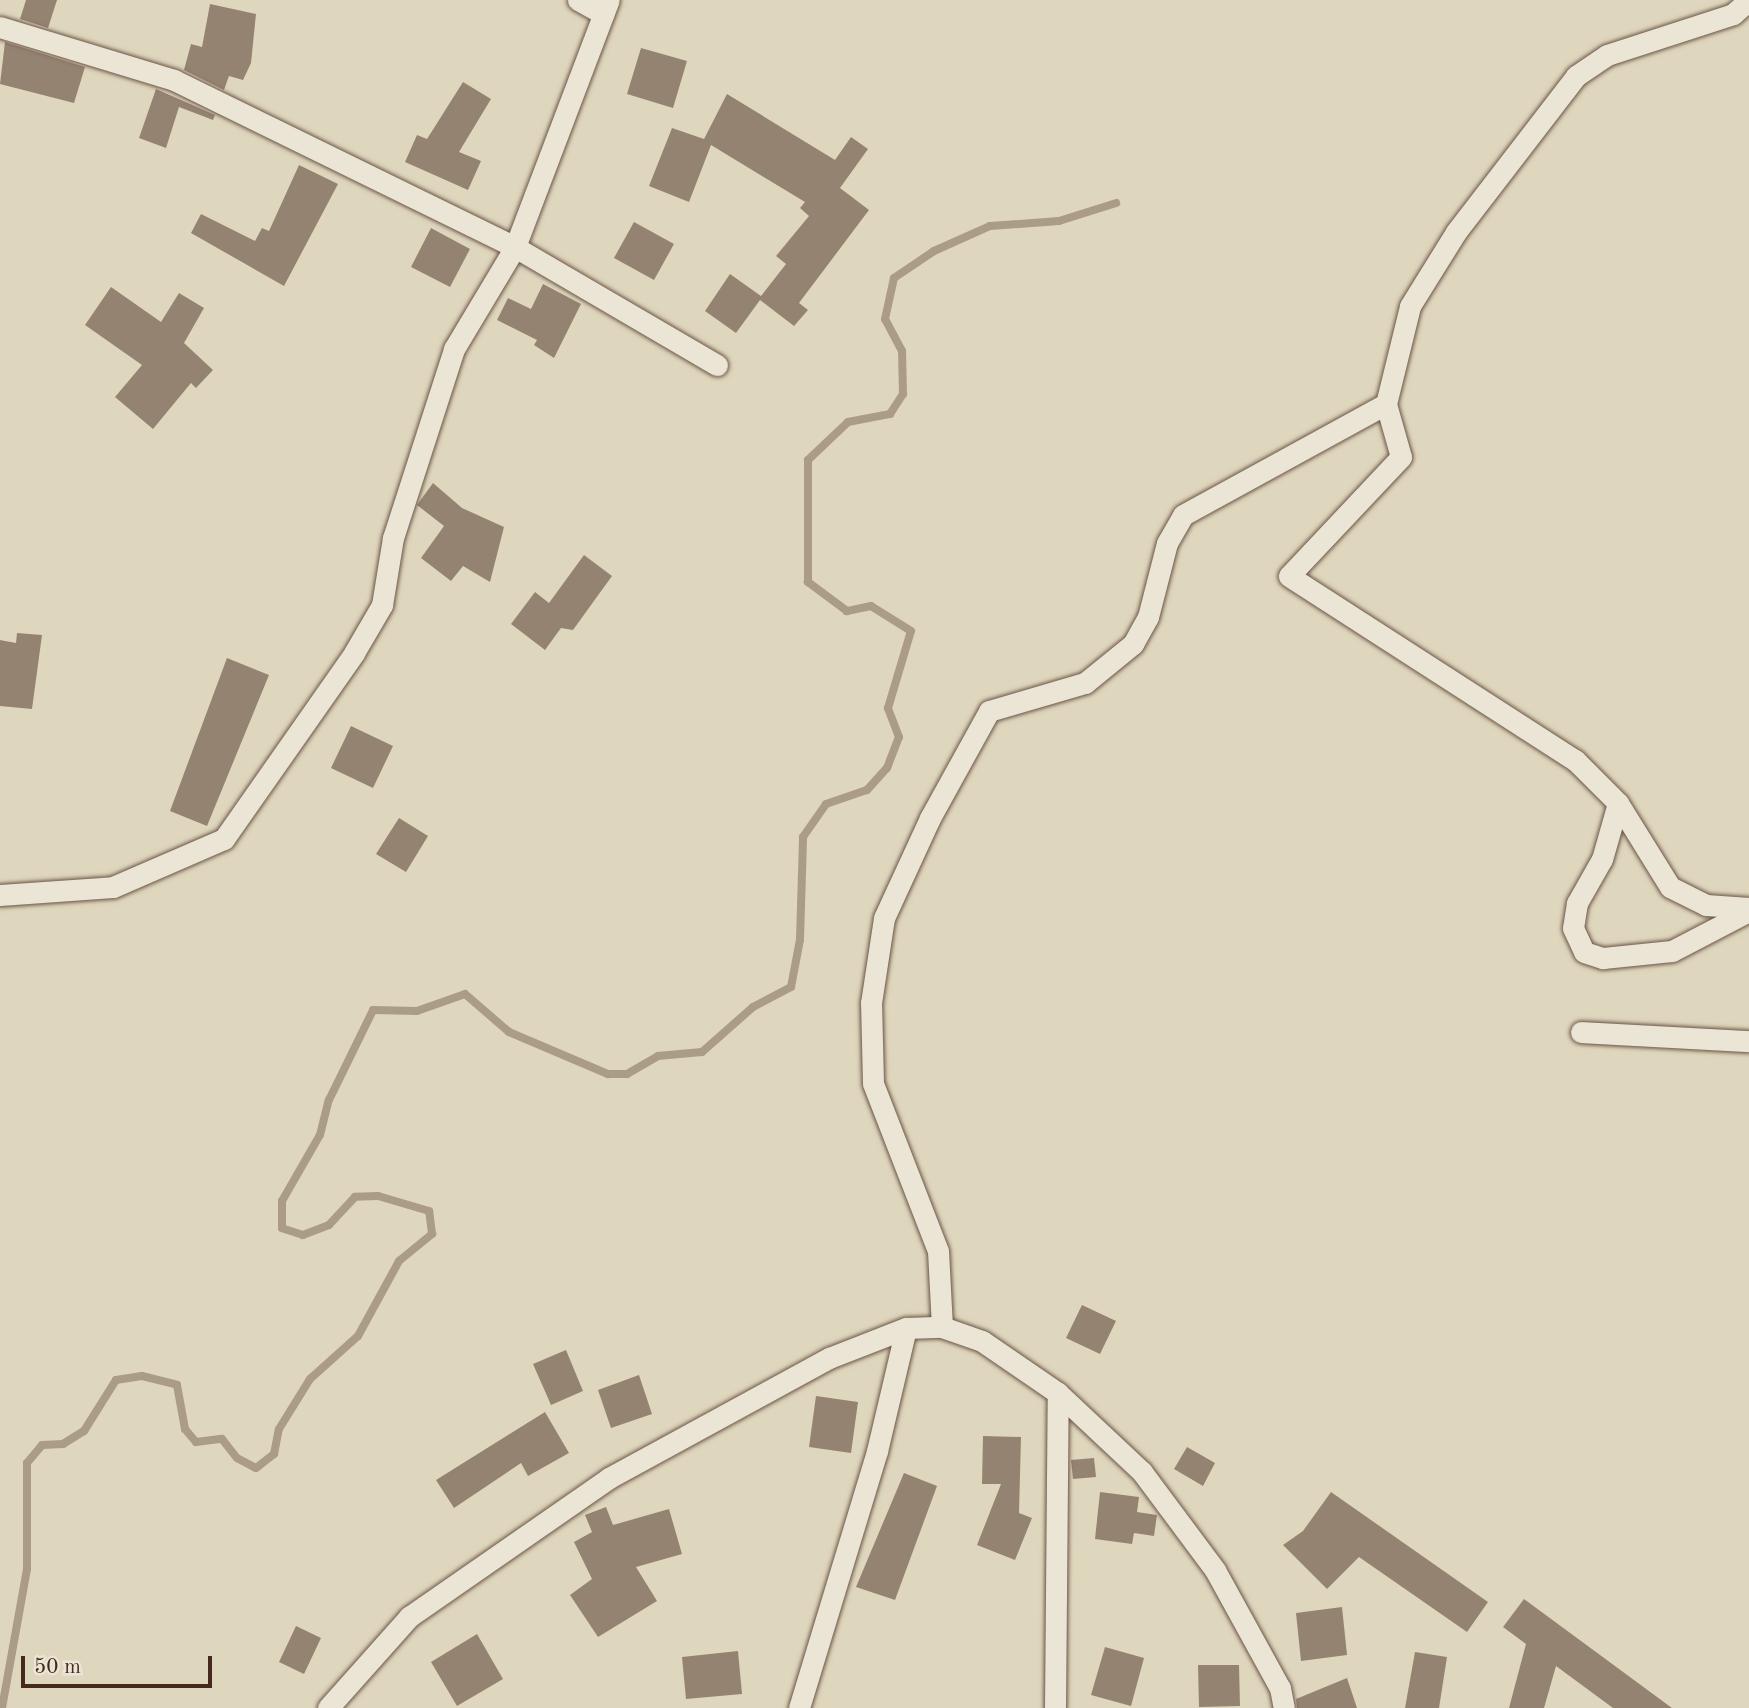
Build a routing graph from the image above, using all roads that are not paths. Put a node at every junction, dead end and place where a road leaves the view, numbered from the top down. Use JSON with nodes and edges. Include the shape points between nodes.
{"nodes":[{"id":1,"x":578,"y":0,"type":"edge"},
{"id":2,"x":1749,"y":0,"type":"edge"},
{"id":3,"x":606,"y":7,"type":"edge"},
{"id":4,"x":0,"y":27,"type":"edge"},
{"id":5,"x":515,"y":247,"type":"junction"},
{"id":6,"x":717,"y":365,"type":"dead end"},
{"id":7,"x":1385,"y":404,"type":"junction"},
{"id":8,"x":1618,"y":803,"type":"junction"},
{"id":9,"x":0,"y":895,"type":"edge"},
{"id":10,"x":1749,"y":910,"type":"edge"},
{"id":11,"x":1581,"y":1032,"type":"dead end"},
{"id":12,"x":1749,"y":1041,"type":"edge"},
{"id":13,"x":942,"y":1327,"type":"junction"},
{"id":14,"x":906,"y":1328,"type":"junction"},
{"id":15,"x":1058,"y":1393,"type":"junction"},
{"id":16,"x":328,"y":1708,"type":"edge"},
{"id":17,"x":799,"y":1708,"type":"edge"},
{"id":18,"x":1055,"y":1708,"type":"edge"},
{"id":19,"x":1284,"y":1708,"type":"edge"}],
"edges":[{"from":1,"to":3,"type":"street"},
{"from":2,"to":7,"type":"street","via":[[1733,14],[1606,55],[1576,76],[1457,232],[1409,306]]},
{"from":3,"to":5,"type":"street"},
{"from":4,"to":5,"type":"street","via":[[174,80]]},
{"from":5,"to":6,"type":"street"},
{"from":5,"to":9,"type":"street","via":[[454,349],[426,422],[393,538],[383,605],[224,839],[113,887]]},
{"from":7,"to":8,"type":"street","via":[[1401,457],[1289,576],[1575,760]]},
{"from":7,"to":13,"type":"street","via":[[1183,515],[1167,543],[1148,617],[1133,644],[1085,683],[989,711],[930,818],[884,918],[871,1003],[873,1083],[909,1163],[937,1251]]},
{"from":8,"to":10,"type":"street","via":[[1670,887],[1706,905]]},
{"from":8,"to":10,"type":"street","via":[[1602,859],[1577,903],[1573,929],[1584,952],[1603,958],[1672,951]]},
{"from":11,"to":12,"type":"street"},
{"from":13,"to":14,"type":"street"},
{"from":13,"to":15,"type":"street","via":[[982,1341]]},
{"from":14,"to":16,"type":"street","via":[[829,1358],[609,1478],[409,1617]]},
{"from":14,"to":17,"type":"street","via":[[874,1464]]},
{"from":15,"to":18,"type":"street"},
{"from":15,"to":19,"type":"street","via":[[1142,1472],[1215,1570],[1280,1688]]}]}
